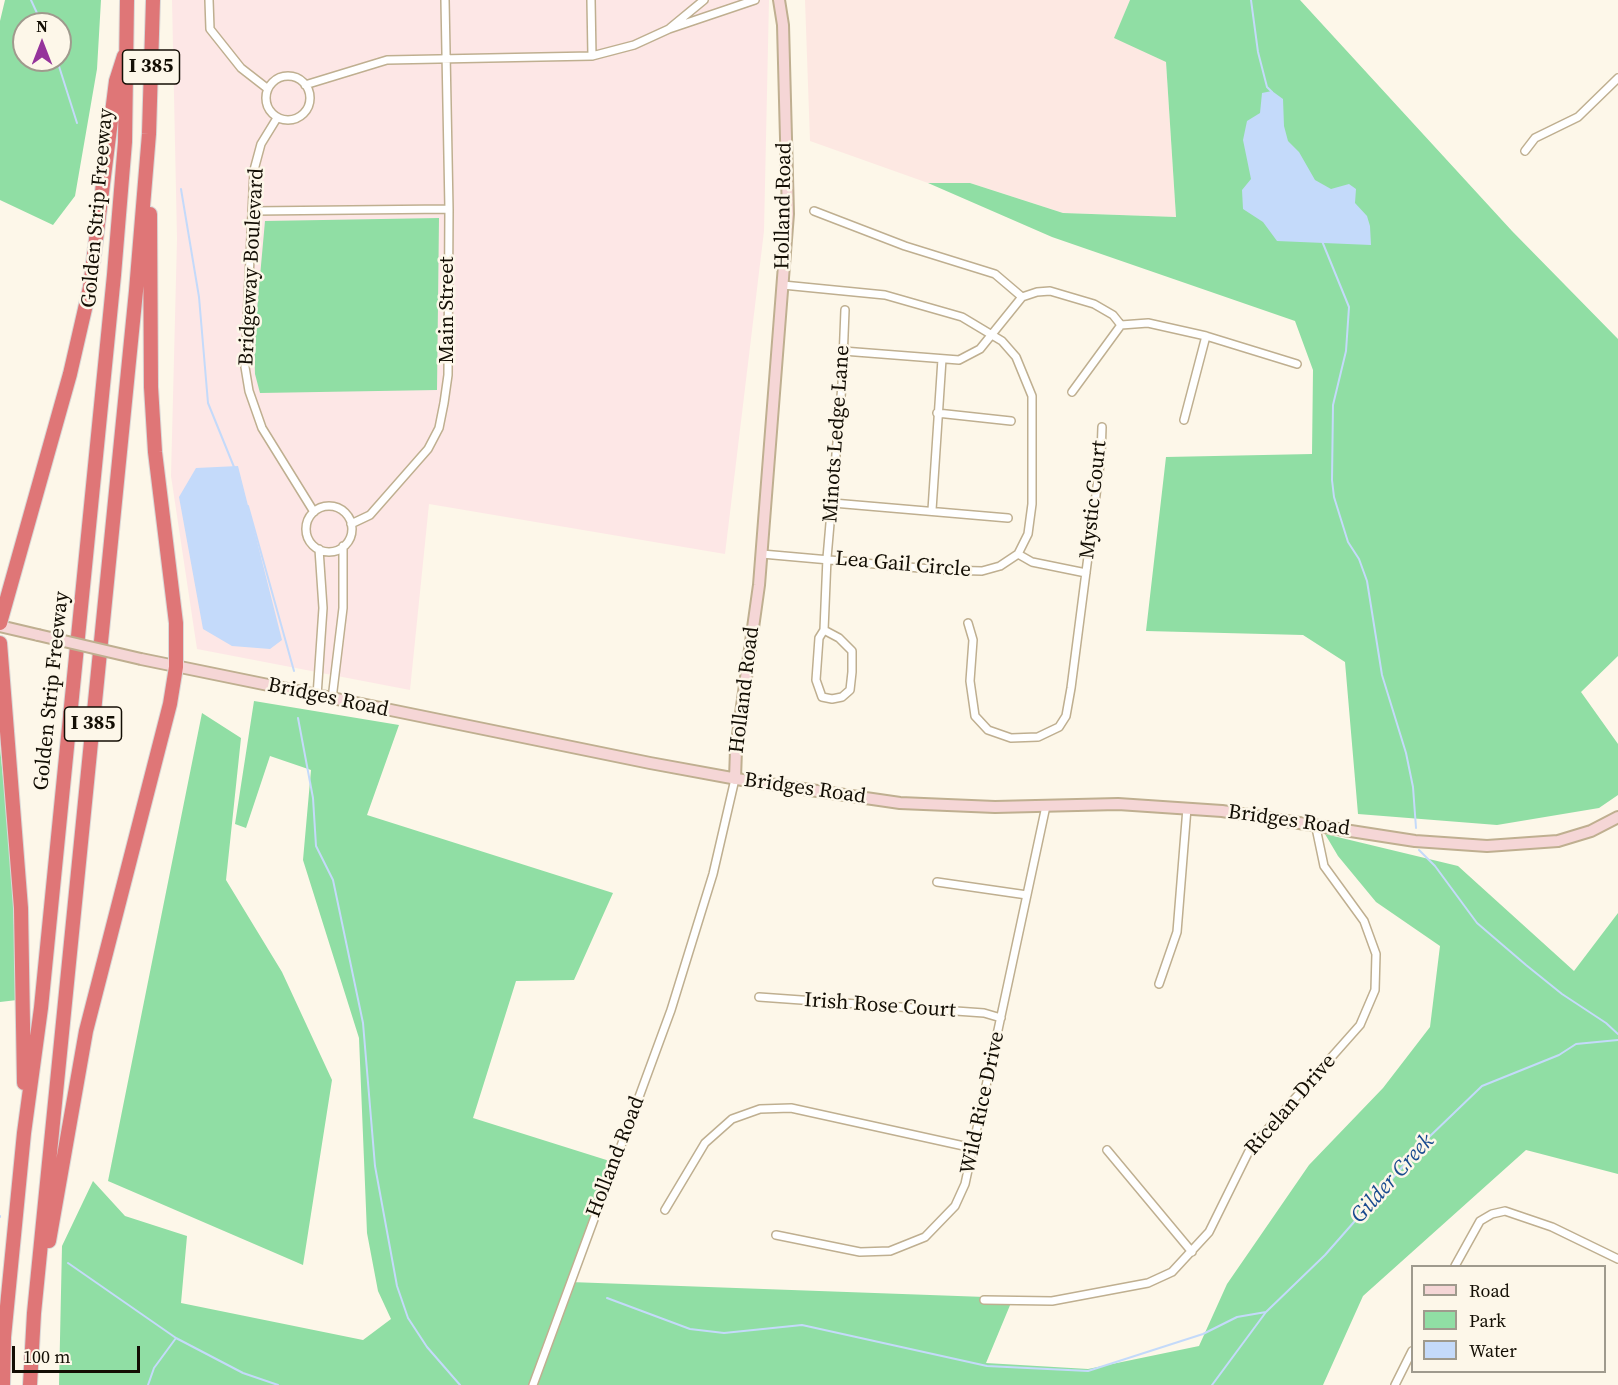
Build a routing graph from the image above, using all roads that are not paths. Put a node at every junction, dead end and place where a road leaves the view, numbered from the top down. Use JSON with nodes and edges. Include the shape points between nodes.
{"nodes":[{"id":1,"x":127,"y":0,"type":"edge"},
{"id":2,"x":153,"y":0,"type":"edge"},
{"id":3,"x":209,"y":0,"type":"edge"},
{"id":4,"x":445,"y":0,"type":"edge"},
{"id":5,"x":591,"y":0,"type":"edge"},
{"id":6,"x":704,"y":0,"type":"edge"},
{"id":7,"x":755,"y":0,"type":"edge"},
{"id":8,"x":779,"y":0,"type":"edge"},
{"id":9,"x":669,"y":29,"type":"junction"},
{"id":10,"x":127,"y":45,"type":"junction"},
{"id":11,"x":592,"y":56,"type":"junction"},
{"id":12,"x":447,"y":58,"type":"junction"},
{"id":13,"x":1618,"y":78,"type":"edge"},
{"id":14,"x":305,"y":85,"type":"junction"},
{"id":15,"x":268,"y":89,"type":"junction"},
{"id":16,"x":277,"y":118,"type":"junction"},
{"id":17,"x":149,"y":134,"type":"junction"},
{"id":18,"x":1525,"y":151,"type":"dead end"},
{"id":19,"x":449,"y":209,"type":"junction"},
{"id":20,"x":253,"y":211,"type":"junction"},
{"id":21,"x":814,"y":211,"type":"dead end"},
{"id":22,"x":783,"y":285,"type":"junction"},
{"id":23,"x":1022,"y":297,"type":"junction"},
{"id":24,"x":845,"y":310,"type":"dead end"},
{"id":25,"x":1121,"y":326,"type":"junction"},
{"id":26,"x":990,"y":333,"type":"junction"},
{"id":27,"x":1206,"y":336,"type":"junction"},
{"id":28,"x":843,"y":351,"type":"junction"},
{"id":29,"x":942,"y":359,"type":"junction"},
{"id":30,"x":1297,"y":364,"type":"dead end"},
{"id":31,"x":1072,"y":392,"type":"dead end"},
{"id":32,"x":937,"y":413,"type":"junction"},
{"id":33,"x":1184,"y":420,"type":"dead end"},
{"id":34,"x":1011,"y":421,"type":"dead end"},
{"id":35,"x":1102,"y":427,"type":"dead end"},
{"id":36,"x":833,"y":502,"type":"junction"},
{"id":37,"x":932,"y":510,"type":"junction"},
{"id":38,"x":314,"y":512,"type":"junction"},
{"id":39,"x":1008,"y":518,"type":"dead end"},
{"id":40,"x":351,"y":524,"type":"junction"},
{"id":41,"x":343,"y":546,"type":"junction"},
{"id":42,"x":319,"y":549,"type":"junction"},
{"id":43,"x":762,"y":554,"type":"junction"},
{"id":44,"x":1018,"y":554,"type":"junction"},
{"id":45,"x":827,"y":558,"type":"junction"},
{"id":46,"x":1086,"y":573,"type":"junction"},
{"id":47,"x":968,"y":623,"type":"dead end"},
{"id":48,"x":0,"y":625,"type":"edge"},
{"id":49,"x":824,"y":630,"type":"junction"},
{"id":50,"x":0,"y":642,"type":"edge"},
{"id":51,"x":176,"y":667,"type":"junction"},
{"id":52,"x":316,"y":696,"type":"junction"},
{"id":53,"x":332,"y":699,"type":"junction"},
{"id":54,"x":735,"y":778,"type":"junction"},
{"id":55,"x":1046,"y":806,"type":"junction"},
{"id":56,"x":1187,"y":808,"type":"junction"},
{"id":57,"x":1618,"y":817,"type":"edge"},
{"id":58,"x":1315,"y":823,"type":"junction"},
{"id":59,"x":937,"y":882,"type":"dead end"},
{"id":60,"x":1027,"y":895,"type":"junction"},
{"id":61,"x":1159,"y":984,"type":"dead end"},
{"id":62,"x":759,"y":997,"type":"dead end"},
{"id":63,"x":1001,"y":1018,"type":"junction"},
{"id":64,"x":24,"y":1133,"type":"junction"},
{"id":65,"x":973,"y":1148,"type":"junction"},
{"id":66,"x":1107,"y":1150,"type":"dead end"},
{"id":67,"x":665,"y":1210,"type":"dead end"},
{"id":68,"x":776,"y":1235,"type":"dead end"},
{"id":69,"x":1192,"y":1252,"type":"junction"},
{"id":70,"x":1618,"y":1259,"type":"edge"},
{"id":71,"x":1456,"y":1265,"type":"edge"},
{"id":72,"x":984,"y":1300,"type":"dead end"},
{"id":73,"x":34,"y":1313,"type":"junction"},
{"id":74,"x":1411,"y":1355,"type":"edge"},
{"id":75,"x":3,"y":1385,"type":"edge"},
{"id":76,"x":30,"y":1385,"type":"edge"},
{"id":77,"x":532,"y":1385,"type":"edge"},
{"id":78,"x":1395,"y":1385,"type":"edge"}],
"edges":[{"from":1,"to":10,"type":"highway","name":"Golden Strip Freeway","number":"I 385"},
{"from":2,"to":17,"type":"highway","name":"Golden Strip Freeway","number":"I 385"},
{"from":3,"to":15,"type":"street","via":[[210,29],[241,68]]},
{"from":4,"to":12,"type":"street","name":"Main Street"},
{"from":5,"to":11,"type":"street"},
{"from":6,"to":9,"type":"street"},
{"from":7,"to":9,"type":"street"},
{"from":8,"to":22,"type":"main road","name":"Holland Road","via":[[788,214]]},
{"from":9,"to":11,"type":"street","via":[[634,45]]},
{"from":10,"to":48,"type":"highway","via":[[116,81],[90,286],[70,374]]},
{"from":10,"to":64,"type":"highway","name":"Golden Strip Freeway","number":"I 385","via":[[125,142],[108,343],[41,1008]]},
{"from":11,"to":12,"type":"street"},
{"from":12,"to":14,"type":"street","via":[[387,60]]},
{"from":12,"to":19,"type":"street","name":"Main Street"},
{"from":13,"to":18,"type":"street","via":[[1578,117],[1535,138]]},
{"from":14,"to":15,"type":"street","via":[[285,76]]},
{"from":14,"to":16,"type":"street","via":[[310,99],[305,113],[292,120]]},
{"from":15,"to":16,"type":"street","via":[[268,108]]},
{"from":16,"to":20,"type":"street","name":"Bridgeway Boulevard","via":[[261,144],[254,170]]},
{"from":17,"to":51,"type":"highway","via":[[154,452],[176,623]]},
{"from":17,"to":73,"type":"highway","name":"Golden Strip Freeway","number":"I 385"},
{"from":19,"to":20,"type":"street"},
{"from":19,"to":40,"type":"street","name":"Main Street","via":[[448,375],[439,428],[418,463],[370,514]]},
{"from":20,"to":38,"type":"street","name":"Bridgeway Boulevard","via":[[244,343],[249,391],[262,428]]},
{"from":21,"to":23,"type":"street","via":[[914,249],[995,274]]},
{"from":22,"to":26,"type":"street","via":[[885,295],[962,317]]},
{"from":22,"to":43,"type":"main road","name":"Holland Road"},
{"from":23,"to":25,"type":"street","via":[[1050,291],[1073,297],[1104,309]]},
{"from":23,"to":26,"type":"street"},
{"from":24,"to":28,"type":"street","name":"Minots Ledge Lane"},
{"from":25,"to":27,"type":"street","via":[[1148,323]]},
{"from":25,"to":31,"type":"street"},
{"from":26,"to":29,"type":"street","via":[[980,349],[959,360]]},
{"from":26,"to":44,"type":"street","via":[[1016,357],[1032,396],[1032,513],[1028,534]]},
{"from":27,"to":30,"type":"street"},
{"from":27,"to":33,"type":"street"},
{"from":28,"to":29,"type":"street"},
{"from":28,"to":36,"type":"street","name":"Minots Ledge Lane"},
{"from":29,"to":32,"type":"street"},
{"from":32,"to":34,"type":"street"},
{"from":32,"to":37,"type":"street"},
{"from":35,"to":46,"type":"street","name":"Mystic Court"},
{"from":36,"to":37,"type":"street"},
{"from":36,"to":45,"type":"street","name":"Minots Ledge Lane"},
{"from":37,"to":39,"type":"street"},
{"from":38,"to":40,"type":"street","via":[[334,507],[347,515]]},
{"from":38,"to":42,"type":"street","via":[[307,524],[307,534]]},
{"from":40,"to":41,"type":"street","via":[[351,534]]},
{"from":41,"to":42,"type":"street","via":[[329,551]]},
{"from":41,"to":53,"type":"street","via":[[343,608]]},
{"from":42,"to":52,"type":"street","via":[[323,608]]},
{"from":43,"to":45,"type":"street","name":"Lea Gail Circle"},
{"from":43,"to":54,"type":"main road","name":"Holland Road"},
{"from":44,"to":45,"type":"street","name":"Lea Gail Circle","via":[[1000,566],[968,572]]},
{"from":44,"to":46,"type":"street","via":[[1050,567]]},
{"from":45,"to":49,"type":"street","name":"Minots Ledge Lane"},
{"from":46,"to":47,"type":"street","name":"Mystic Court","via":[[1065,716],[1059,727],[1038,737],[1011,738],[988,730],[975,716],[970,681],[973,640]]},
{"from":48,"to":51,"type":"main road","name":"Bridges Road","bridge":true},
{"from":49,"to":49,"type":"street","name":"Minots Ledge Lane","via":[[819,638],[816,680],[822,697],[832,699],[850,690],[852,651]]},
{"from":50,"to":64,"type":"highway","via":[[21,908]]},
{"from":51,"to":52,"type":"main road","name":"Bridges Road"},
{"from":51,"to":73,"type":"highway","via":[[170,705],[86,1031]]},
{"from":52,"to":53,"type":"main road","name":"Bridges Road"},
{"from":53,"to":54,"type":"main road","name":"Bridges Road"},
{"from":54,"to":55,"type":"main road","name":"Bridges Road","via":[[900,803]]},
{"from":54,"to":77,"type":"street","name":"Holland Road","via":[[713,874],[671,1010]]},
{"from":55,"to":56,"type":"main road","name":"Bridges Road","via":[[1118,804]]},
{"from":55,"to":60,"type":"street","name":"Wild Rice Drive"},
{"from":56,"to":58,"type":"main road","name":"Bridges Road"},
{"from":56,"to":61,"type":"street","via":[[1177,932]]},
{"from":57,"to":58,"type":"main road","name":"Bridges Road","via":[[1566,839],[1513,846],[1415,841]]},
{"from":58,"to":69,"type":"street","name":"Ricelan Drive","via":[[1324,866],[1360,915],[1372,940],[1377,969],[1373,998],[1356,1031],[1250,1149],[1209,1232]]},
{"from":59,"to":60,"type":"street"},
{"from":60,"to":63,"type":"street","name":"Wild Rice Drive"},
{"from":62,"to":63,"type":"street","name":"Irish Rose Court","via":[[984,1013]]},
{"from":63,"to":65,"type":"street","name":"Wild Rice Drive"},
{"from":64,"to":75,"type":"highway","name":"Golden Strip Freeway","number":"I 385","via":[[4,1336]]},
{"from":65,"to":67,"type":"street","via":[[791,1108],[760,1109],[732,1119],[705,1143]]},
{"from":65,"to":68,"type":"street","name":"Wild Rice Drive","via":[[965,1184],[955,1206],[938,1227],[913,1244],[890,1251],[860,1252]]},
{"from":66,"to":69,"type":"street"},
{"from":69,"to":72,"type":"street","name":"Ricelan Drive","via":[[1172,1272],[1148,1283],[1052,1301]]},
{"from":70,"to":71,"type":"street","via":[[1552,1227],[1505,1211],[1480,1221]]},
{"from":73,"to":76,"type":"highway","name":"Golden Strip Freeway","number":"I 385"},
{"from":74,"to":78,"type":"street"}]}
